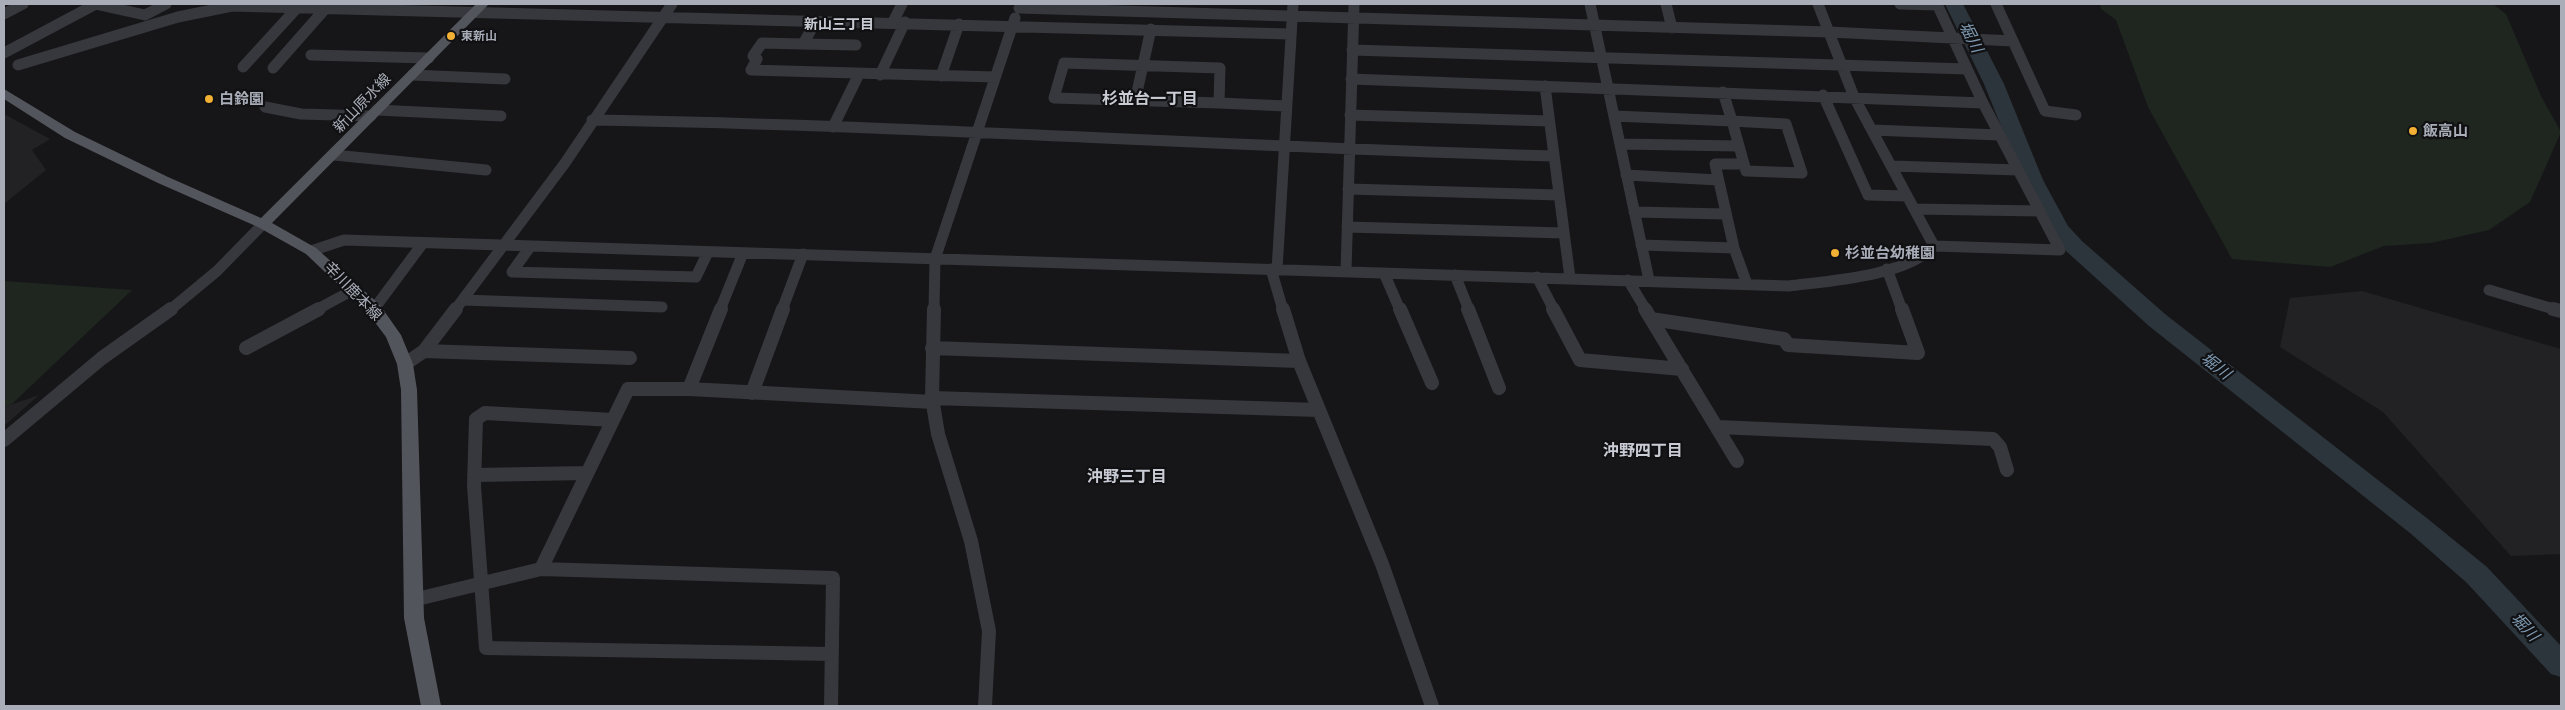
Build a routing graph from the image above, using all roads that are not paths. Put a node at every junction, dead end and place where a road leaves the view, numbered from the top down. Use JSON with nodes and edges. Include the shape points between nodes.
{"nodes":[{"id":1,"x":23,"y":4,"type":"edge"},
{"id":2,"x":96,"y":4,"type":"edge"},
{"id":3,"x":166,"y":4,"type":"edge"},
{"id":4,"x":242,"y":4,"type":"edge"},
{"id":5,"x":672,"y":4,"type":"edge"},
{"id":6,"x":902,"y":4,"type":"edge"},
{"id":7,"x":1231,"y":4,"type":"edge"},
{"id":8,"x":1293,"y":4,"type":"edge"},
{"id":9,"x":1354,"y":4,"type":"edge"},
{"id":10,"x":1590,"y":4,"type":"edge"},
{"id":11,"x":1666,"y":4,"type":"edge"},
{"id":12,"x":1818,"y":4,"type":"edge"},
{"id":13,"x":1900,"y":4,"type":"edge"},
{"id":14,"x":1937,"y":4,"type":"edge"},
{"id":15,"x":1996,"y":4,"type":"edge"},
{"id":16,"x":227,"y":5,"type":"edge"},
{"id":17,"x":1020,"y":6,"type":"edge"},
{"id":18,"x":479,"y":8,"type":"edge"},
{"id":19,"x":296,"y":9,"type":"junction"},
{"id":20,"x":325,"y":9,"type":"junction"},
{"id":21,"x":4,"y":14,"type":"edge"},
{"id":22,"x":1230,"y":14,"type":"junction"},
{"id":23,"x":145,"y":16,"type":"junction"},
{"id":24,"x":1292,"y":16,"type":"junction"},
{"id":25,"x":661,"y":18,"type":"junction"},
{"id":26,"x":1353,"y":19,"type":"junction"},
{"id":27,"x":816,"y":20,"type":"junction"},
{"id":28,"x":893,"y":22,"type":"junction"},
{"id":29,"x":905,"y":22,"type":"junction"},
{"id":30,"x":959,"y":24,"type":"junction"},
{"id":31,"x":1013,"y":25,"type":"junction"},
{"id":32,"x":1594,"y":25,"type":"junction"},
{"id":33,"x":146,"y":26,"type":"junction"},
{"id":34,"x":1672,"y":28,"type":"junction"},
{"id":35,"x":1151,"y":30,"type":"junction"},
{"id":36,"x":1829,"y":32,"type":"junction"},
{"id":37,"x":1290,"y":34,"type":"junction"},
{"id":38,"x":1952,"y":36,"type":"junction"},
{"id":39,"x":2013,"y":40,"type":"junction"},
{"id":40,"x":803,"y":44,"type":"junction"},
{"id":41,"x":856,"y":45,"type":"dead end"},
{"id":42,"x":1352,"y":50,"type":"junction"},
{"id":43,"x":4,"y":53,"type":"edge"},
{"id":44,"x":311,"y":55,"type":"dead end"},
{"id":45,"x":429,"y":58,"type":"junction"},
{"id":46,"x":1602,"y":58,"type":"junction"},
{"id":47,"x":1842,"y":64,"type":"junction"},
{"id":48,"x":18,"y":65,"type":"dead end"},
{"id":49,"x":1142,"y":66,"type":"junction"},
{"id":50,"x":243,"y":68,"type":"dead end"},
{"id":51,"x":273,"y":68,"type":"dead end"},
{"id":52,"x":1967,"y":69,"type":"junction"},
{"id":53,"x":859,"y":74,"type":"junction"},
{"id":54,"x":412,"y":75,"type":"junction"},
{"id":55,"x":880,"y":75,"type":"junction"},
{"id":56,"x":941,"y":76,"type":"junction"},
{"id":57,"x":995,"y":77,"type":"junction"},
{"id":58,"x":506,"y":79,"type":"dead end"},
{"id":59,"x":1352,"y":79,"type":"junction"},
{"id":60,"x":1545,"y":86,"type":"junction"},
{"id":61,"x":1608,"y":88,"type":"junction"},
{"id":62,"x":1723,"y":92,"type":"junction"},
{"id":63,"x":4,"y":93,"type":"edge"},
{"id":64,"x":1823,"y":95,"type":"junction"},
{"id":65,"x":1854,"y":96,"type":"junction"},
{"id":66,"x":1135,"y":101,"type":"junction"},
{"id":67,"x":1219,"y":103,"type":"junction"},
{"id":68,"x":1983,"y":103,"type":"junction"},
{"id":69,"x":1286,"y":106,"type":"junction"},
{"id":70,"x":265,"y":107,"type":"dead end"},
{"id":71,"x":374,"y":113,"type":"junction"},
{"id":72,"x":1350,"y":115,"type":"junction"},
{"id":73,"x":2076,"y":115,"type":"dead end"},
{"id":74,"x":501,"y":116,"type":"dead end"},
{"id":75,"x":1614,"y":116,"type":"junction"},
{"id":76,"x":592,"y":120,"type":"junction"},
{"id":77,"x":1731,"y":120,"type":"junction"},
{"id":78,"x":1549,"y":121,"type":"junction"},
{"id":79,"x":833,"y":127,"type":"junction"},
{"id":80,"x":1872,"y":130,"type":"junction"},
{"id":81,"x":977,"y":132,"type":"junction"},
{"id":82,"x":1999,"y":135,"type":"junction"},
{"id":83,"x":1620,"y":144,"type":"junction"},
{"id":84,"x":1738,"y":146,"type":"junction"},
{"id":85,"x":1286,"y":147,"type":"junction"},
{"id":86,"x":1349,"y":150,"type":"junction"},
{"id":87,"x":334,"y":155,"type":"junction"},
{"id":88,"x":1554,"y":156,"type":"junction"},
{"id":89,"x":1744,"y":164,"type":"junction"},
{"id":90,"x":1892,"y":166,"type":"junction"},
{"id":91,"x":486,"y":170,"type":"dead end"},
{"id":92,"x":2018,"y":170,"type":"junction"},
{"id":93,"x":1626,"y":174,"type":"junction"},
{"id":94,"x":1718,"y":180,"type":"junction"},
{"id":95,"x":1348,"y":189,"type":"junction"},
{"id":96,"x":1559,"y":195,"type":"junction"},
{"id":97,"x":1907,"y":196,"type":"junction"},
{"id":98,"x":1914,"y":208,"type":"junction"},
{"id":99,"x":2040,"y":211,"type":"junction"},
{"id":100,"x":1634,"y":212,"type":"junction"},
{"id":101,"x":1725,"y":214,"type":"junction"},
{"id":102,"x":263,"y":224,"type":"junction"},
{"id":103,"x":1347,"y":227,"type":"junction"},
{"id":104,"x":1564,"y":233,"type":"junction"},
{"id":105,"x":423,"y":243,"type":"junction"},
{"id":106,"x":1641,"y":245,"type":"junction"},
{"id":107,"x":503,"y":246,"type":"junction"},
{"id":108,"x":1934,"y":246,"type":"junction"},
{"id":109,"x":530,"y":247,"type":"junction"},
{"id":110,"x":1734,"y":248,"type":"junction"},
{"id":111,"x":311,"y":251,"type":"junction"},
{"id":112,"x":708,"y":252,"type":"junction"},
{"id":113,"x":743,"y":253,"type":"junction"},
{"id":114,"x":802,"y":254,"type":"junction"},
{"id":115,"x":935,"y":259,"type":"junction"},
{"id":116,"x":1274,"y":269,"type":"junction"},
{"id":117,"x":1887,"y":269,"type":"junction"},
{"id":118,"x":1346,"y":272,"type":"junction"},
{"id":119,"x":1384,"y":273,"type":"junction"},
{"id":120,"x":1455,"y":275,"type":"junction"},
{"id":121,"x":1537,"y":277,"type":"junction"},
{"id":122,"x":1570,"y":278,"type":"junction"},
{"id":123,"x":1628,"y":280,"type":"junction"},
{"id":124,"x":1649,"y":280,"type":"junction"},
{"id":125,"x":1746,"y":284,"type":"junction"},
{"id":126,"x":353,"y":290,"type":"junction"},
{"id":127,"x":2489,"y":290,"type":"dead end"},
{"id":128,"x":462,"y":300,"type":"junction"},
{"id":129,"x":662,"y":307,"type":"dead end"},
{"id":130,"x":374,"y":309,"type":"junction"},
{"id":131,"x":2561,"y":311,"type":"edge"},
{"id":132,"x":1651,"y":318,"type":"junction"},
{"id":133,"x":246,"y":348,"type":"dead end"},
{"id":134,"x":932,"y":348,"type":"junction"},
{"id":135,"x":424,"y":351,"type":"junction"},
{"id":136,"x":630,"y":358,"type":"dead end"},
{"id":137,"x":1299,"y":361,"type":"junction"},
{"id":138,"x":405,"y":364,"type":"junction"},
{"id":139,"x":1682,"y":369,"type":"junction"},
{"id":140,"x":1432,"y":383,"type":"dead end"},
{"id":141,"x":1499,"y":388,"type":"dead end"},
{"id":142,"x":689,"y":389,"type":"junction"},
{"id":143,"x":752,"y":393,"type":"junction"},
{"id":144,"x":932,"y":400,"type":"junction"},
{"id":145,"x":1319,"y":410,"type":"junction"},
{"id":146,"x":613,"y":420,"type":"junction"},
{"id":147,"x":1718,"y":427,"type":"junction"},
{"id":148,"x":4,"y":440,"type":"edge"},
{"id":149,"x":1737,"y":461,"type":"dead end"},
{"id":150,"x":2007,"y":470,"type":"dead end"},
{"id":151,"x":587,"y":473,"type":"junction"},
{"id":152,"x":474,"y":474,"type":"junction"},
{"id":153,"x":541,"y":569,"type":"junction"},
{"id":154,"x":482,"y":582,"type":"junction"},
{"id":155,"x":413,"y":600,"type":"junction"},
{"id":156,"x":832,"y":654,"type":"junction"},
{"id":157,"x":430,"y":706,"type":"edge"},
{"id":158,"x":831,"y":706,"type":"edge"},
{"id":159,"x":985,"y":706,"type":"edge"},
{"id":160,"x":1432,"y":706,"type":"edge"}],
"edges":[{"from":1,"to":21,"type":"street"},
{"from":2,"to":23,"type":"street"},
{"from":2,"to":43,"type":"street"},
{"from":3,"to":23,"type":"street"},
{"from":4,"to":16,"type":"street"},
{"from":5,"to":25,"type":"street"},
{"from":6,"to":28,"type":"street"},
{"from":7,"to":22,"type":"street"},
{"from":8,"to":24,"type":"street"},
{"from":9,"to":26,"type":"street"},
{"from":10,"to":32,"type":"street"},
{"from":11,"to":34,"type":"street"},
{"from":12,"to":36,"type":"street"},
{"from":13,"to":14,"type":"street"},
{"from":14,"to":38,"type":"street"},
{"from":15,"to":39,"type":"street"},
{"from":16,"to":19,"type":"street"},
{"from":16,"to":33,"type":"street"},
{"from":17,"to":22,"type":"street"},
{"from":17,"to":31,"type":"street"},
{"from":18,"to":20,"type":"street"},
{"from":18,"to":25,"type":"street"},
{"from":18,"to":45,"type":"main road","name":"新山原水線"},
{"from":19,"to":20,"type":"street"},
{"from":19,"to":50,"type":"street"},
{"from":20,"to":51,"type":"street"},
{"from":22,"to":24,"type":"street"},
{"from":23,"to":33,"type":"street"},
{"from":24,"to":26,"type":"street"},
{"from":24,"to":37,"type":"street"},
{"from":25,"to":27,"type":"street"},
{"from":25,"to":76,"type":"street"},
{"from":26,"to":32,"type":"street"},
{"from":26,"to":42,"type":"street"},
{"from":27,"to":28,"type":"street"},
{"from":27,"to":40,"type":"street"},
{"from":28,"to":29,"type":"street"},
{"from":29,"to":30,"type":"street"},
{"from":29,"to":55,"type":"street"},
{"from":30,"to":31,"type":"street"},
{"from":30,"to":56,"type":"street"},
{"from":31,"to":35,"type":"street"},
{"from":31,"to":57,"type":"street"},
{"from":32,"to":34,"type":"street"},
{"from":32,"to":46,"type":"street"},
{"from":33,"to":48,"type":"street"},
{"from":34,"to":36,"type":"street"},
{"from":35,"to":37,"type":"street"},
{"from":35,"to":49,"type":"street"},
{"from":36,"to":38,"type":"street"},
{"from":36,"to":47,"type":"street"},
{"from":37,"to":69,"type":"street"},
{"from":38,"to":39,"type":"street"},
{"from":38,"to":52,"type":"street"},
{"from":39,"to":73,"type":"street","via":[[2045,111]]},
{"from":40,"to":41,"type":"street"},
{"from":40,"to":53,"type":"street","via":[[762,43],[753,56],[757,59],[751,70]]},
{"from":42,"to":46,"type":"street"},
{"from":42,"to":59,"type":"street"},
{"from":44,"to":45,"type":"street"},
{"from":45,"to":54,"type":"main road","name":"新山原水線"},
{"from":46,"to":47,"type":"street"},
{"from":46,"to":61,"type":"street"},
{"from":47,"to":52,"type":"street"},
{"from":47,"to":65,"type":"street"},
{"from":49,"to":66,"type":"street"},
{"from":49,"to":66,"type":"street","via":[[1064,63],[1054,98]]},
{"from":49,"to":67,"type":"street","via":[[1220,68]]},
{"from":52,"to":68,"type":"street"},
{"from":53,"to":55,"type":"street"},
{"from":53,"to":79,"type":"street"},
{"from":54,"to":58,"type":"street"},
{"from":54,"to":71,"type":"main road","name":"新山原水線"},
{"from":55,"to":56,"type":"street"},
{"from":56,"to":57,"type":"street"},
{"from":57,"to":81,"type":"street"},
{"from":59,"to":60,"type":"street"},
{"from":59,"to":72,"type":"street"},
{"from":60,"to":61,"type":"street"},
{"from":60,"to":78,"type":"street"},
{"from":61,"to":62,"type":"street"},
{"from":61,"to":75,"type":"street"},
{"from":62,"to":64,"type":"street"},
{"from":62,"to":77,"type":"street"},
{"from":63,"to":102,"type":"main road","name":"辛川鹿本線","via":[[77,139]]},
{"from":64,"to":65,"type":"street"},
{"from":64,"to":97,"type":"street","via":[[1868,195]]},
{"from":65,"to":68,"type":"street"},
{"from":65,"to":80,"type":"street"},
{"from":66,"to":67,"type":"street"},
{"from":67,"to":69,"type":"street"},
{"from":68,"to":82,"type":"street"},
{"from":69,"to":85,"type":"street"},
{"from":70,"to":71,"type":"street","via":[[301,114]]},
{"from":71,"to":74,"type":"street"},
{"from":71,"to":87,"type":"main road","name":"新山原水線"},
{"from":72,"to":78,"type":"street"},
{"from":72,"to":86,"type":"street"},
{"from":75,"to":77,"type":"street"},
{"from":75,"to":83,"type":"street"},
{"from":76,"to":79,"type":"street"},
{"from":76,"to":107,"type":"street","via":[[565,163]]},
{"from":77,"to":84,"type":"street"},
{"from":77,"to":89,"type":"street","via":[[1786,124],[1802,173],[1746,172]]},
{"from":78,"to":88,"type":"street"},
{"from":79,"to":81,"type":"street"},
{"from":80,"to":82,"type":"street"},
{"from":80,"to":90,"type":"street"},
{"from":81,"to":85,"type":"street","via":[[984,135]]},
{"from":81,"to":115,"type":"street"},
{"from":82,"to":92,"type":"street"},
{"from":83,"to":84,"type":"street"},
{"from":83,"to":93,"type":"street"},
{"from":84,"to":89,"type":"street"},
{"from":85,"to":86,"type":"street"},
{"from":85,"to":116,"type":"street"},
{"from":86,"to":88,"type":"street"},
{"from":86,"to":95,"type":"street"},
{"from":87,"to":91,"type":"street"},
{"from":87,"to":102,"type":"main road","name":"新山原水線"},
{"from":88,"to":96,"type":"street"},
{"from":89,"to":94,"type":"street","via":[[1715,164]]},
{"from":90,"to":92,"type":"street"},
{"from":90,"to":97,"type":"street"},
{"from":92,"to":99,"type":"street"},
{"from":93,"to":94,"type":"street"},
{"from":93,"to":100,"type":"street"},
{"from":94,"to":101,"type":"street"},
{"from":95,"to":96,"type":"street"},
{"from":95,"to":103,"type":"street"},
{"from":96,"to":104,"type":"street"},
{"from":97,"to":98,"type":"street"},
{"from":98,"to":99,"type":"street"},
{"from":98,"to":108,"type":"street"},
{"from":99,"to":108,"type":"street","via":[[2060,250]]},
{"from":100,"to":101,"type":"street"},
{"from":100,"to":106,"type":"street"},
{"from":101,"to":110,"type":"street"},
{"from":102,"to":111,"type":"main road","name":"辛川鹿本線"},
{"from":102,"to":148,"type":"street","via":[[217,271],[167,312],[102,358]]},
{"from":103,"to":104,"type":"street"},
{"from":103,"to":118,"type":"street"},
{"from":104,"to":122,"type":"street"},
{"from":105,"to":107,"type":"street"},
{"from":105,"to":111,"type":"street","via":[[344,240]]},
{"from":105,"to":130,"type":"street"},
{"from":106,"to":110,"type":"street"},
{"from":106,"to":124,"type":"street"},
{"from":107,"to":109,"type":"street"},
{"from":107,"to":128,"type":"street"},
{"from":108,"to":117,"type":"street","via":[[1926,258]]},
{"from":109,"to":112,"type":"street"},
{"from":109,"to":112,"type":"street","via":[[512,272],[696,277]]},
{"from":110,"to":125,"type":"street"},
{"from":111,"to":126,"type":"main road","name":"辛川鹿本線"},
{"from":112,"to":113,"type":"street"},
{"from":113,"to":114,"type":"street"},
{"from":113,"to":142,"type":"street"},
{"from":114,"to":115,"type":"street"},
{"from":114,"to":143,"type":"street"},
{"from":115,"to":116,"type":"street"},
{"from":115,"to":134,"type":"street"},
{"from":116,"to":118,"type":"street"},
{"from":116,"to":137,"type":"street"},
{"from":117,"to":125,"type":"street","via":[[1789,286]]},
{"from":117,"to":132,"type":"street","via":[[1918,352],[1788,344],[1784,339]]},
{"from":118,"to":119,"type":"street"},
{"from":119,"to":120,"type":"street"},
{"from":119,"to":140,"type":"street"},
{"from":120,"to":121,"type":"street"},
{"from":120,"to":141,"type":"street"},
{"from":121,"to":122,"type":"street"},
{"from":121,"to":139,"type":"street","via":[[1580,360]]},
{"from":122,"to":123,"type":"street"},
{"from":123,"to":124,"type":"street"},
{"from":123,"to":132,"type":"street"},
{"from":124,"to":125,"type":"street"},
{"from":126,"to":130,"type":"main road","name":"辛川鹿本線"},
{"from":126,"to":133,"type":"street"},
{"from":127,"to":131,"type":"street"},
{"from":128,"to":129,"type":"street"},
{"from":128,"to":135,"type":"street"},
{"from":130,"to":138,"type":"main road","name":"辛川鹿本線","via":[[393,335]]},
{"from":132,"to":139,"type":"street"},
{"from":134,"to":137,"type":"street"},
{"from":134,"to":144,"type":"street"},
{"from":135,"to":136,"type":"street"},
{"from":135,"to":138,"type":"street"},
{"from":137,"to":145,"type":"street"},
{"from":138,"to":155,"type":"main road","name":"辛川鹿本線","via":[[409,390]]},
{"from":139,"to":147,"type":"street"},
{"from":142,"to":143,"type":"street"},
{"from":142,"to":146,"type":"street","via":[[628,389]]},
{"from":143,"to":144,"type":"street"},
{"from":144,"to":145,"type":"street"},
{"from":144,"to":159,"type":"street","via":[[938,434],[971,541],[989,631]]},
{"from":145,"to":160,"type":"street","via":[[1382,564]]},
{"from":146,"to":151,"type":"street"},
{"from":146,"to":152,"type":"street","via":[[485,413],[476,419]]},
{"from":147,"to":149,"type":"street"},
{"from":147,"to":150,"type":"street","via":[[1994,439]]},
{"from":151,"to":152,"type":"street"},
{"from":151,"to":153,"type":"street"},
{"from":152,"to":154,"type":"street"},
{"from":153,"to":154,"type":"street"},
{"from":153,"to":156,"type":"street","via":[[833,578]]},
{"from":154,"to":155,"type":"street"},
{"from":154,"to":156,"type":"street","via":[[486,648]]},
{"from":155,"to":157,"type":"main road","name":"辛川鹿本線"},
{"from":156,"to":158,"type":"street"}]}
